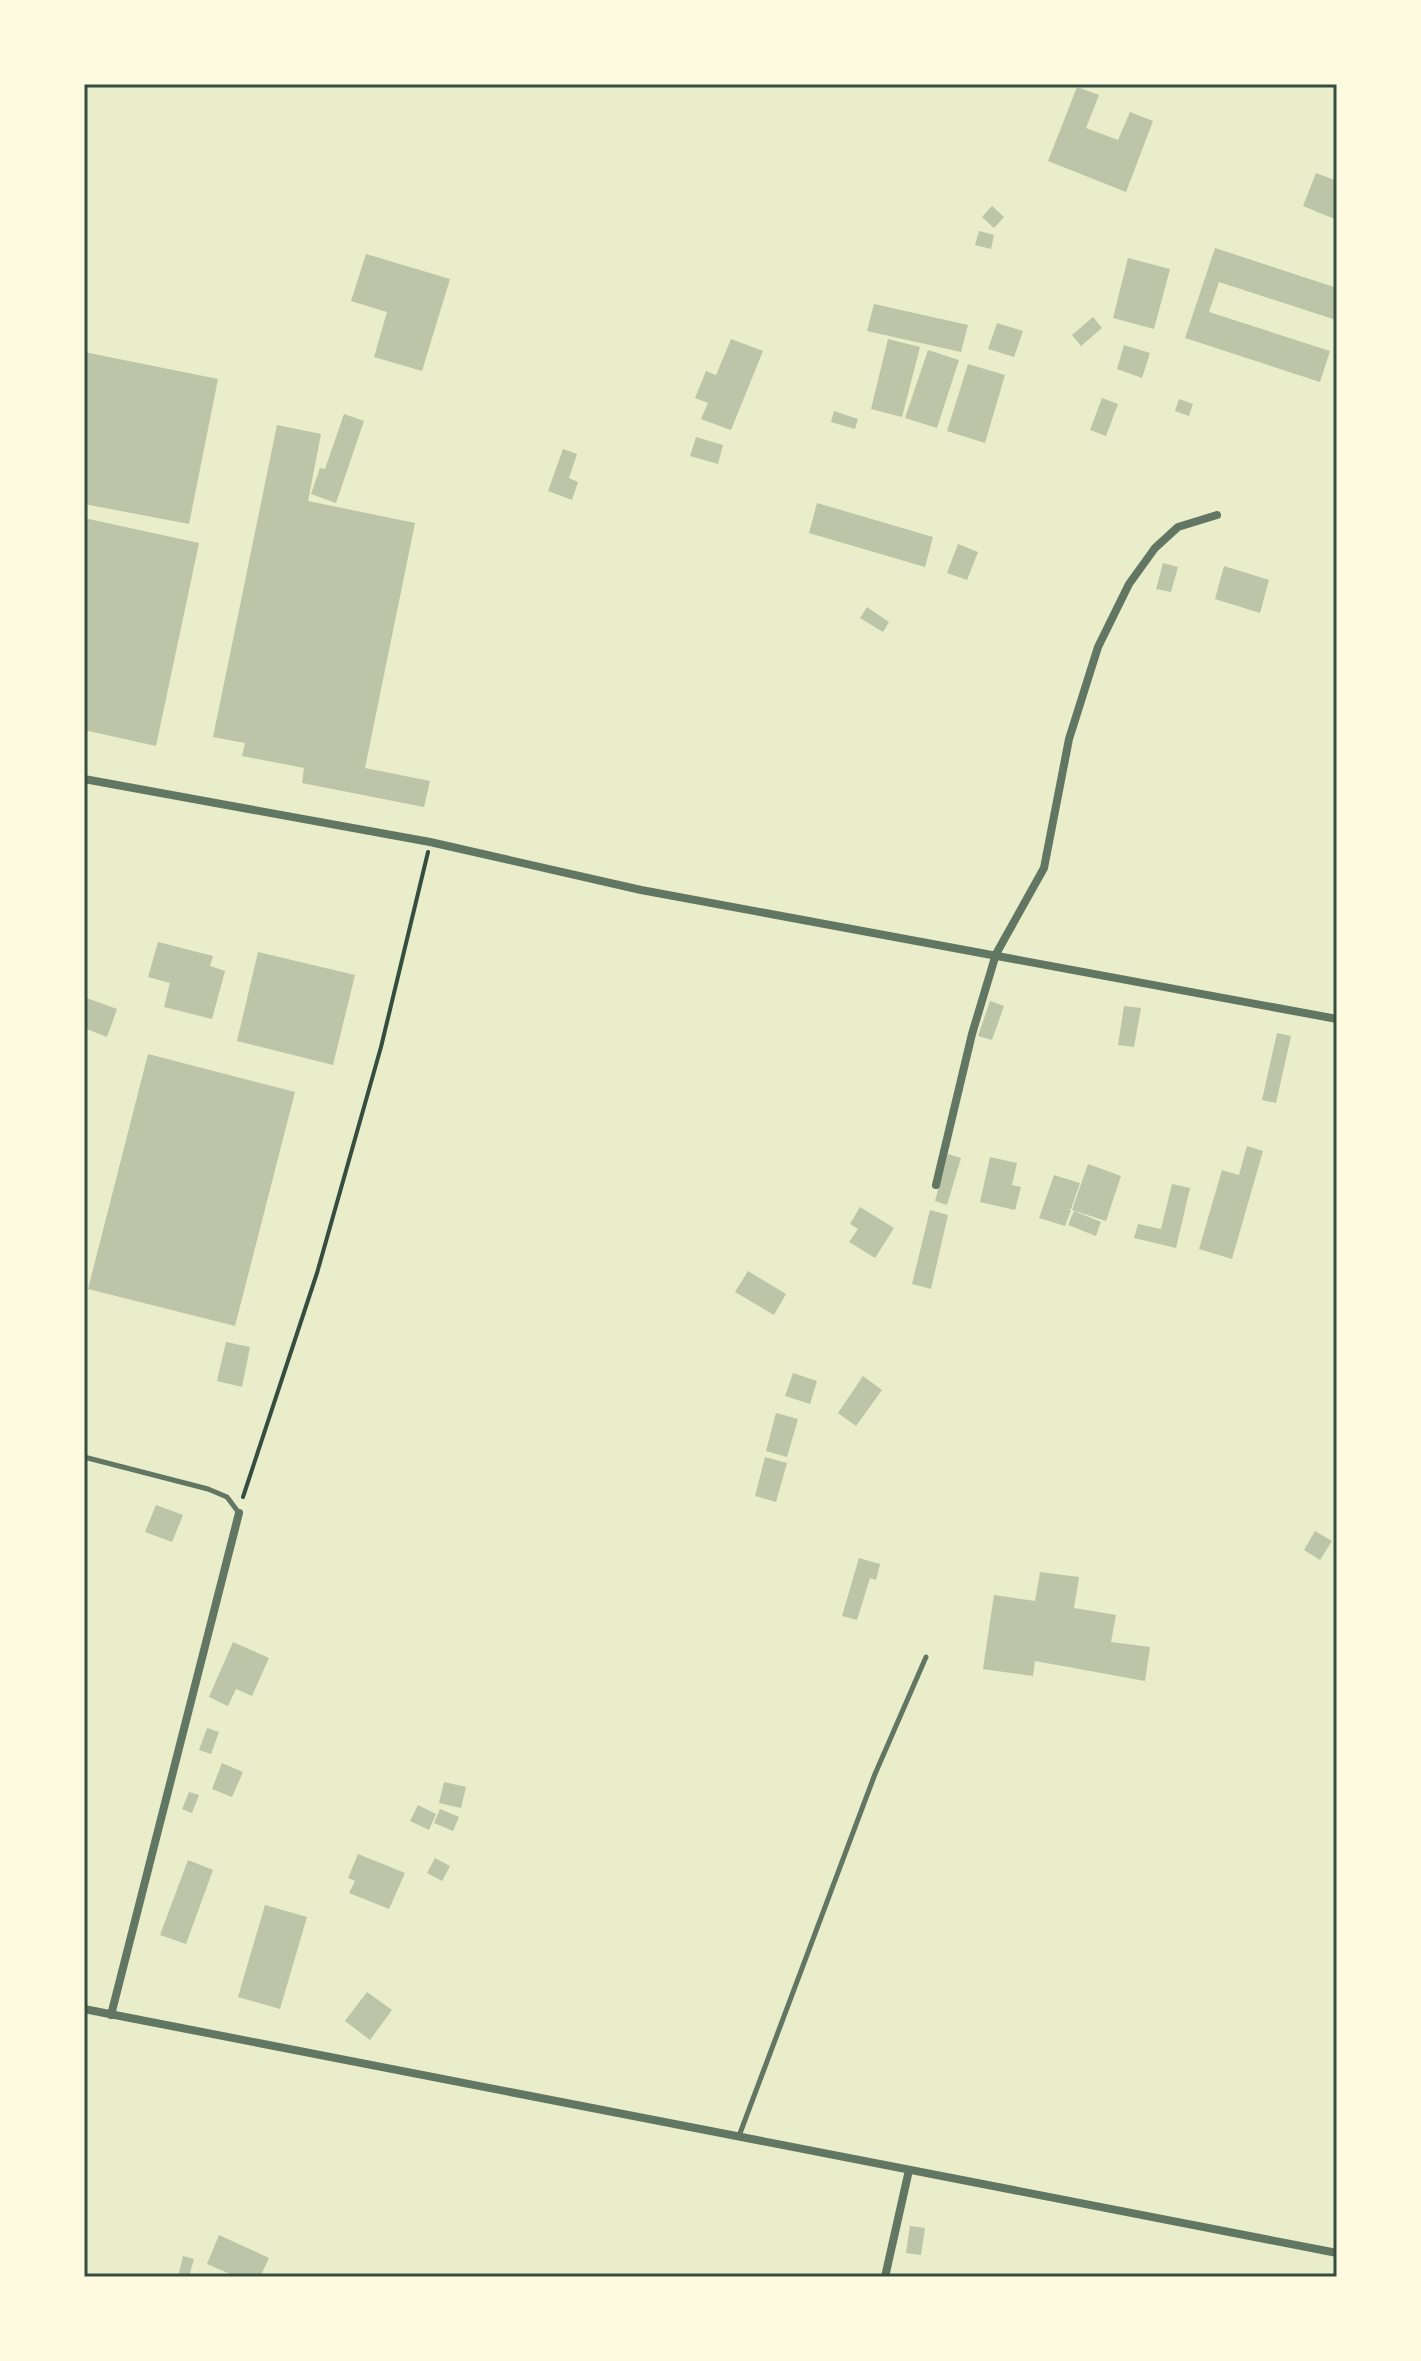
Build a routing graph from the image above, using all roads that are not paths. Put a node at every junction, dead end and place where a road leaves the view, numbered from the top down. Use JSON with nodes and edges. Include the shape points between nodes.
{"nodes":[{"id":1,"x":1217,"y":515,"type":"dead end"},
{"id":2,"x":84,"y":779,"type":"edge"},
{"id":3,"x":996,"y":954,"type":"junction"},
{"id":4,"x":1337,"y":1019,"type":"edge"},
{"id":5,"x":936,"y":1185,"type":"dead end"},
{"id":6,"x":84,"y":1457,"type":"edge"},
{"id":7,"x":239,"y":1513,"type":"joint"},
{"id":8,"x":926,"y":1657,"type":"dead end"},
{"id":9,"x":84,"y":2009,"type":"edge"},
{"id":10,"x":111,"y":2015,"type":"junction"},
{"id":11,"x":738,"y":2137,"type":"junction"},
{"id":12,"x":909,"y":2170,"type":"junction"},
{"id":13,"x":1337,"y":2253,"type":"edge"},
{"id":14,"x":885,"y":2277,"type":"edge"}],
"edges":[{"from":1,"to":3,"type":"street","via":[[1188,522],[1167,536],[1143,563],[1115,610],[1086,677],[1044,868]]},
{"from":2,"to":3,"type":"street","via":[[430,842],[641,890]]},
{"from":3,"to":4,"type":"street"},
{"from":3,"to":5,"type":"street"},
{"from":6,"to":7,"type":"lane","via":[[208,1489],[227,1497]]},
{"from":7,"to":10,"type":"street"},
{"from":8,"to":11,"type":"lane","via":[[875,1774]]},
{"from":9,"to":10,"type":"street"},
{"from":10,"to":11,"type":"street"},
{"from":11,"to":12,"type":"street"},
{"from":12,"to":13,"type":"street"},
{"from":12,"to":14,"type":"street"}]}
